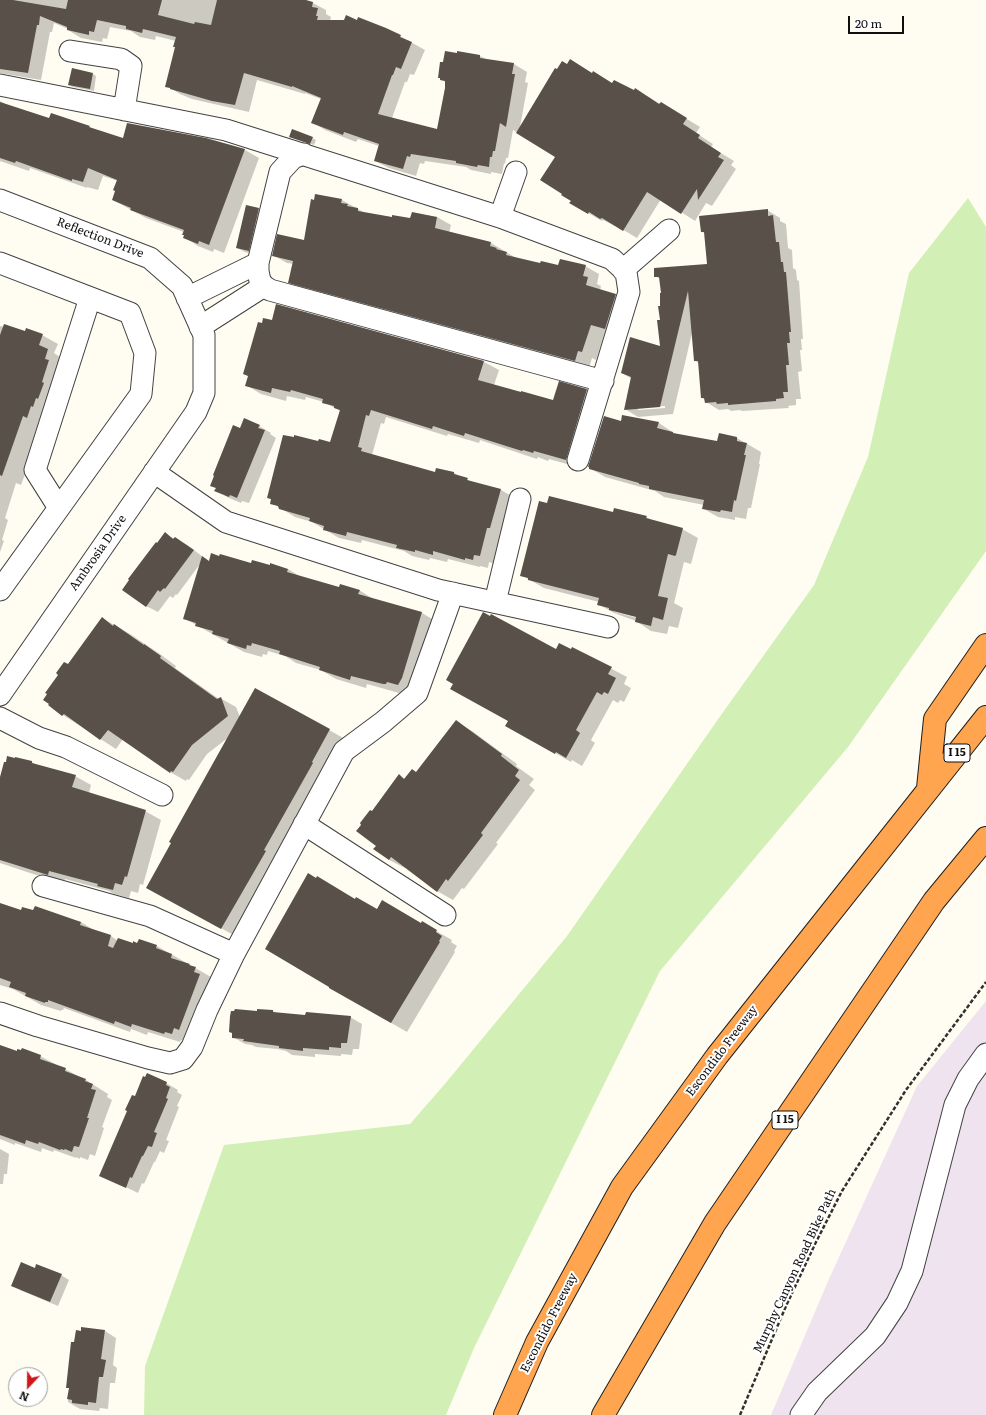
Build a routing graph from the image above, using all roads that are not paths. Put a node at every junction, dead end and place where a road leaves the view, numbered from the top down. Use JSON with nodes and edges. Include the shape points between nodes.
{"nodes":[{"id":1,"x":70,"y":51,"type":"dead end"},
{"id":2,"x":0,"y":85,"type":"edge"},
{"id":3,"x":124,"y":110,"type":"junction"},
{"id":4,"x":304,"y":154,"type":"junction"},
{"id":5,"x":516,"y":172,"type":"dead end"},
{"id":6,"x":0,"y":201,"type":"edge"},
{"id":7,"x":500,"y":217,"type":"junction"},
{"id":8,"x":669,"y":230,"type":"dead end"},
{"id":9,"x":0,"y":263,"type":"edge"},
{"id":10,"x":258,"y":263,"type":"junction"},
{"id":11,"x":623,"y":270,"type":"junction"},
{"id":12,"x":264,"y":286,"type":"junction"},
{"id":13,"x":90,"y":298,"type":"junction"},
{"id":14,"x":187,"y":298,"type":"junction"},
{"id":15,"x":200,"y":327,"type":"junction"},
{"id":16,"x":603,"y":381,"type":"junction"},
{"id":17,"x":196,"y":412,"type":"joint"},
{"id":18,"x":578,"y":460,"type":"dead end"},
{"id":19,"x":154,"y":472,"type":"junction"},
{"id":20,"x":520,"y":499,"type":"dead end"},
{"id":21,"x":59,"y":508,"type":"junction"},
{"id":22,"x":0,"y":590,"type":"edge"},
{"id":23,"x":453,"y":593,"type":"junction"},
{"id":24,"x":495,"y":602,"type":"junction"},
{"id":25,"x":608,"y":627,"type":"dead end"},
{"id":26,"x":986,"y":645,"type":"edge"},
{"id":27,"x":0,"y":695,"type":"edge"},
{"id":28,"x":986,"y":717,"type":"edge"},
{"id":29,"x":0,"y":718,"type":"edge"},
{"id":30,"x":928,"y":788,"type":"junction"},
{"id":31,"x":162,"y":795,"type":"dead end"},
{"id":32,"x":304,"y":824,"type":"junction"},
{"id":33,"x":986,"y":838,"type":"edge"},
{"id":34,"x":43,"y":886,"type":"dead end"},
{"id":35,"x":445,"y":915,"type":"dead end"},
{"id":36,"x":234,"y":954,"type":"junction"},
{"id":37,"x":0,"y":1013,"type":"edge"},
{"id":38,"x":986,"y":1054,"type":"edge"},
{"id":39,"x":504,"y":1415,"type":"edge"},
{"id":40,"x":603,"y":1415,"type":"edge"},
{"id":41,"x":801,"y":1415,"type":"edge"}],
"edges":[{"from":1,"to":3,"type":"street","via":[[121,59],[131,66]]},
{"from":2,"to":3,"type":"street"},
{"from":3,"to":4,"type":"street","via":[[226,130]]},
{"from":4,"to":7,"type":"street"},
{"from":4,"to":10,"type":"street","via":[[293,158],[280,172]]},
{"from":5,"to":7,"type":"street"},
{"from":6,"to":14,"type":"street","name":"Reflection Drive","via":[[150,258],[182,286]]},
{"from":7,"to":11,"type":"street","via":[[612,259]]},
{"from":8,"to":11,"type":"street"},
{"from":9,"to":13,"type":"street"},
{"from":10,"to":12,"type":"street","via":[[260,280]]},
{"from":10,"to":14,"type":"street"},
{"from":11,"to":16,"type":"street","via":[[626,272],[629,292]]},
{"from":12,"to":15,"type":"street"},
{"from":12,"to":16,"type":"street","via":[[270,290]]},
{"from":13,"to":21,"type":"street","via":[[35,470]]},
{"from":13,"to":21,"type":"street","via":[[130,313],[145,353],[141,394]]},
{"from":14,"to":15,"type":"street","name":"Reflection Drive"},
{"from":15,"to":17,"type":"street","name":"Reflection Drive","via":[[204,335],[204,393]]},
{"from":16,"to":18,"type":"street"},
{"from":17,"to":19,"type":"street","name":"Ambrosia Drive"},
{"from":19,"to":23,"type":"street","via":[[226,522]]},
{"from":19,"to":27,"type":"street","name":"Ambrosia Drive"},
{"from":20,"to":24,"type":"street"},
{"from":21,"to":22,"type":"street"},
{"from":23,"to":24,"type":"street"},
{"from":23,"to":32,"type":"street","via":[[418,693],[344,751]]},
{"from":24,"to":25,"type":"street"},
{"from":26,"to":30,"type":"highway","via":[[935,719]]},
{"from":28,"to":30,"type":"highway","name":"Escondido Freeway","number":"I 15"},
{"from":29,"to":31,"type":"street","via":[[39,738],[66,747]]},
{"from":30,"to":39,"type":"highway","name":"Escondido Freeway","number":"I 15","via":[[716,1056],[622,1186],[537,1342]]},
{"from":32,"to":35,"type":"street"},
{"from":32,"to":36,"type":"street"},
{"from":33,"to":40,"type":"highway","number":"I 15","via":[[934,901],[716,1223]]},
{"from":34,"to":36,"type":"street","via":[[150,916]]},
{"from":36,"to":37,"type":"street","via":[[192,1047],[184,1059],[170,1062],[148,1058]]},
{"from":38,"to":41,"type":"street","via":[[968,1079],[955,1105],[912,1271],[897,1303],[875,1336],[817,1392]]}]}
